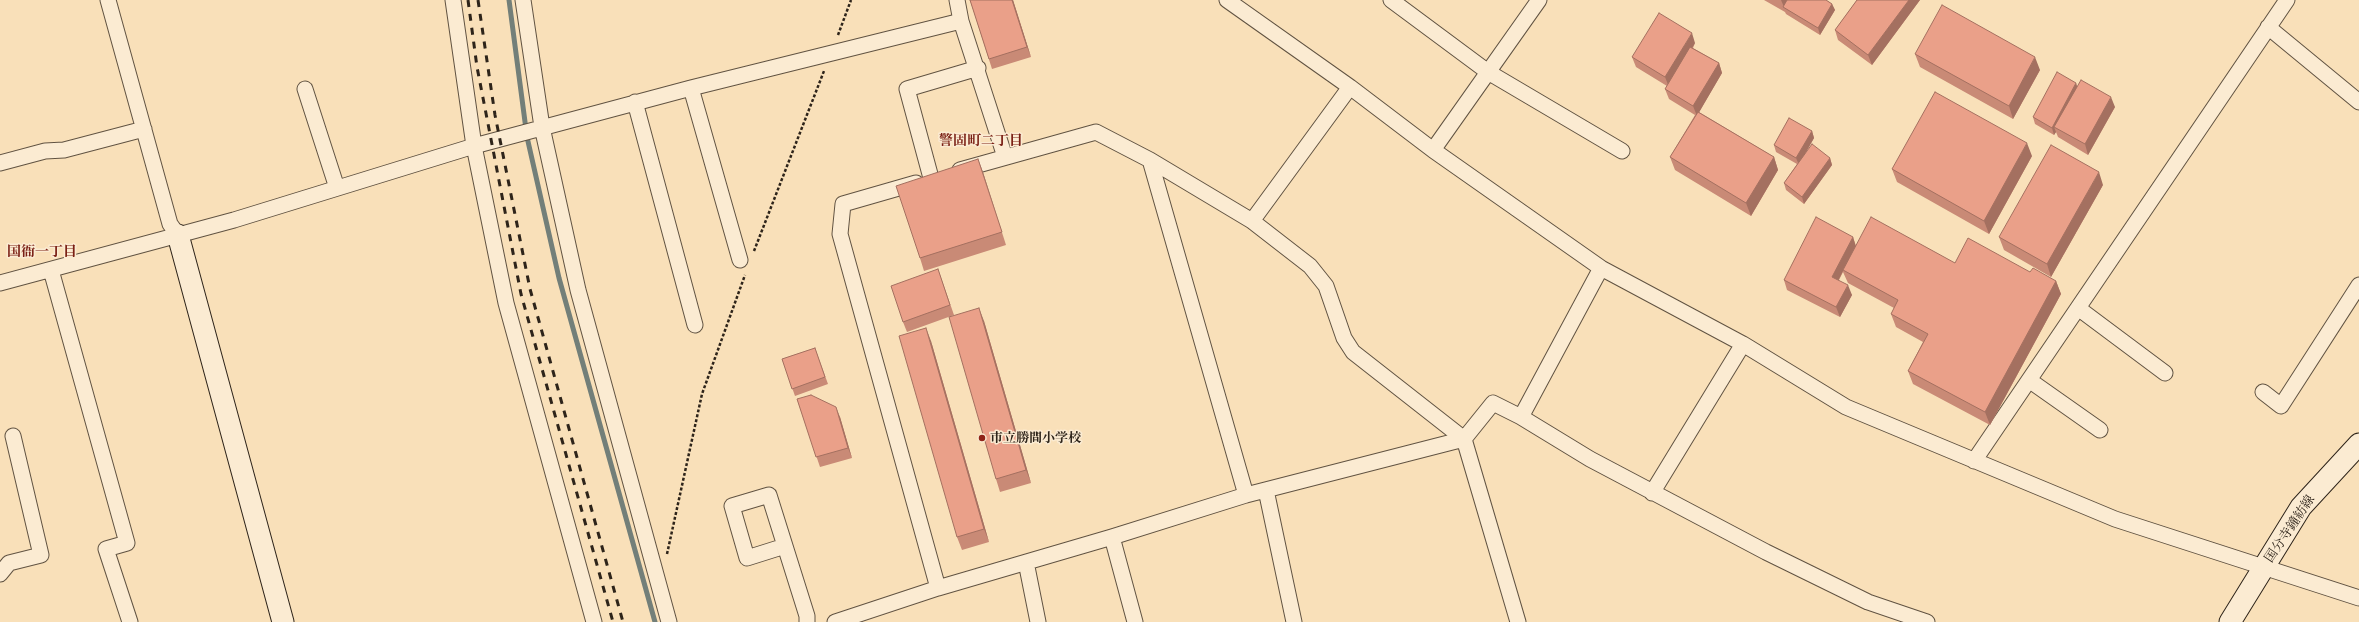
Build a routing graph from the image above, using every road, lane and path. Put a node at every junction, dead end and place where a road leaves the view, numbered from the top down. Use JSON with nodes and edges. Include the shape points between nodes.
{"nodes":[{"id":1,"x":108,"y":0,"type":"edge"},
{"id":2,"x":453,"y":0,"type":"edge"},
{"id":3,"x":523,"y":0,"type":"edge"},
{"id":4,"x":851,"y":0,"type":"edge"},
{"id":5,"x":957,"y":0,"type":"edge"},
{"id":6,"x":1227,"y":0,"type":"edge"},
{"id":7,"x":1391,"y":0,"type":"edge"},
{"id":8,"x":1539,"y":0,"type":"edge"},
{"id":9,"x":2286,"y":0,"type":"edge"},
{"id":10,"x":961,"y":21,"type":"junction"},
{"id":11,"x":2268,"y":27,"type":"junction"},
{"id":12,"x":832,"y":53,"type":"junction"},
{"id":13,"x":978,"y":68,"type":"junction"},
{"id":14,"x":1488,"y":72,"type":"junction"},
{"id":15,"x":1350,"y":87,"type":"junction"},
{"id":16,"x":691,"y":88,"type":"junction"},
{"id":17,"x":305,"y":89,"type":"dead end"},
{"id":18,"x":635,"y":102,"type":"junction"},
{"id":19,"x":2359,"y":102,"type":"edge"},
{"id":20,"x":542,"y":127,"type":"junction"},
{"id":21,"x":144,"y":129,"type":"junction"},
{"id":22,"x":474,"y":146,"type":"junction"},
{"id":23,"x":1433,"y":150,"type":"junction"},
{"id":24,"x":1622,"y":151,"type":"dead end"},
{"id":25,"x":1005,"y":157,"type":"junction"},
{"id":26,"x":1150,"y":160,"type":"junction"},
{"id":27,"x":0,"y":163,"type":"edge"},
{"id":28,"x":931,"y":178,"type":"junction"},
{"id":29,"x":337,"y":188,"type":"junction"},
{"id":30,"x":1252,"y":222,"type":"junction"},
{"id":31,"x":178,"y":235,"type":"junction"},
{"id":32,"x":746,"y":264,"type":"junction"},
{"id":33,"x":1601,"y":268,"type":"junction"},
{"id":34,"x":51,"y":270,"type":"junction"},
{"id":35,"x":0,"y":283,"type":"edge"},
{"id":36,"x":2359,"y":286,"type":"edge"},
{"id":37,"x":2078,"y":308,"type":"junction"},
{"id":38,"x":695,"y":325,"type":"dead end"},
{"id":39,"x":1743,"y":344,"type":"junction"},
{"id":40,"x":2165,"y":373,"type":"dead end"},
{"id":41,"x":2029,"y":380,"type":"junction"},
{"id":42,"x":2263,"y":392,"type":"dead end"},
{"id":43,"x":1520,"y":417,"type":"junction"},
{"id":44,"x":2100,"y":430,"type":"dead end"},
{"id":45,"x":13,"y":436,"type":"dead end"},
{"id":46,"x":1464,"y":439,"type":"junction"},
{"id":47,"x":2359,"y":444,"type":"edge"},
{"id":48,"x":1974,"y":461,"type":"junction"},
{"id":49,"x":1266,"y":490,"type":"junction"},
{"id":50,"x":1652,"y":493,"type":"junction"},
{"id":51,"x":1246,"y":495,"type":"junction"},
{"id":52,"x":1112,"y":537,"type":"junction"},
{"id":53,"x":784,"y":546,"type":"dead end"},
{"id":54,"x":667,"y":556,"type":"dead end"},
{"id":55,"x":1026,"y":562,"type":"junction"},
{"id":56,"x":2264,"y":566,"type":"junction"},
{"id":57,"x":0,"y":574,"type":"edge"},
{"id":58,"x":938,"y":588,"type":"junction"},
{"id":59,"x":2359,"y":598,"type":"edge"},
{"id":60,"x":130,"y":622,"type":"edge"},
{"id":61,"x":283,"y":622,"type":"edge"},
{"id":62,"x":594,"y":622,"type":"edge"},
{"id":63,"x":669,"y":622,"type":"edge"},
{"id":64,"x":807,"y":622,"type":"edge"},
{"id":65,"x":835,"y":622,"type":"edge"},
{"id":66,"x":1038,"y":622,"type":"edge"},
{"id":67,"x":1134,"y":622,"type":"edge"},
{"id":68,"x":1294,"y":622,"type":"edge"},
{"id":69,"x":1518,"y":622,"type":"edge"},
{"id":70,"x":1927,"y":622,"type":"edge"},
{"id":71,"x":2230,"y":622,"type":"edge"}],
"edges":[{"from":1,"to":21,"type":"street"},
{"from":2,"to":22,"type":"street"},
{"from":3,"to":20,"type":"street"},
{"from":4,"to":12,"type":"path"},
{"from":5,"to":10,"type":"street"},
{"from":6,"to":15,"type":"street"},
{"from":7,"to":14,"type":"street"},
{"from":8,"to":14,"type":"street"},
{"from":9,"to":11,"type":"street"},
{"from":10,"to":12,"type":"street"},
{"from":10,"to":13,"type":"street"},
{"from":11,"to":19,"type":"street"},
{"from":11,"to":37,"type":"street"},
{"from":12,"to":16,"type":"street"},
{"from":12,"to":32,"type":"path"},
{"from":13,"to":25,"type":"street"},
{"from":13,"to":28,"type":"street","via":[[907,89]]},
{"from":14,"to":23,"type":"street"},
{"from":14,"to":24,"type":"street"},
{"from":15,"to":23,"type":"street"},
{"from":15,"to":30,"type":"street"},
{"from":16,"to":18,"type":"street"},
{"from":16,"to":32,"type":"street"},
{"from":17,"to":29,"type":"street"},
{"from":18,"to":20,"type":"street"},
{"from":18,"to":38,"type":"street"},
{"from":20,"to":22,"type":"street"},
{"from":20,"to":63,"type":"street","via":[[598,370]]},
{"from":21,"to":27,"type":"street","via":[[64,150],[45,150]]},
{"from":21,"to":31,"type":"street","via":[[170,224]]},
{"from":22,"to":29,"type":"street"},
{"from":22,"to":62,"type":"street","via":[[506,303]]},
{"from":23,"to":33,"type":"street"},
{"from":25,"to":26,"type":"street","via":[[1096,132]]},
{"from":25,"to":28,"type":"street"},
{"from":26,"to":30,"type":"street"},
{"from":26,"to":51,"type":"street"},
{"from":28,"to":58,"type":"street","via":[[843,204],[840,234]]},
{"from":29,"to":31,"type":"street"},
{"from":30,"to":46,"type":"street","via":[[1310,266],[1326,286],[1344,338],[1353,352]]},
{"from":31,"to":34,"type":"street"},
{"from":31,"to":61,"type":"street"},
{"from":32,"to":54,"type":"path","via":[[702,394]]},
{"from":33,"to":39,"type":"street"},
{"from":33,"to":43,"type":"street"},
{"from":34,"to":35,"type":"street"},
{"from":34,"to":60,"type":"street","via":[[127,543],[106,549]]},
{"from":36,"to":42,"type":"street","via":[[2281,406]]},
{"from":37,"to":40,"type":"street"},
{"from":37,"to":41,"type":"street"},
{"from":39,"to":48,"type":"street","via":[[1846,407]]},
{"from":39,"to":50,"type":"street"},
{"from":41,"to":44,"type":"street"},
{"from":41,"to":48,"type":"street"},
{"from":43,"to":46,"type":"street","via":[[1493,403]]},
{"from":43,"to":50,"type":"street"},
{"from":45,"to":57,"type":"street","via":[[41,555],[9,563]]},
{"from":46,"to":49,"type":"street"},
{"from":46,"to":69,"type":"street"},
{"from":47,"to":56,"type":"street","name":"国分寺鐘紡線","via":[[2301,507]]},
{"from":48,"to":56,"type":"street","via":[[2115,519]]},
{"from":49,"to":51,"type":"street"},
{"from":49,"to":68,"type":"street"},
{"from":50,"to":70,"type":"street","via":[[1862,598]]},
{"from":51,"to":52,"type":"street"},
{"from":52,"to":55,"type":"street"},
{"from":52,"to":67,"type":"street"},
{"from":53,"to":64,"type":"street"},
{"from":55,"to":58,"type":"street"},
{"from":55,"to":66,"type":"street"},
{"from":56,"to":59,"type":"street"},
{"from":56,"to":71,"type":"street","name":"国分寺鐘紡線"},
{"from":58,"to":65,"type":"street"}]}
